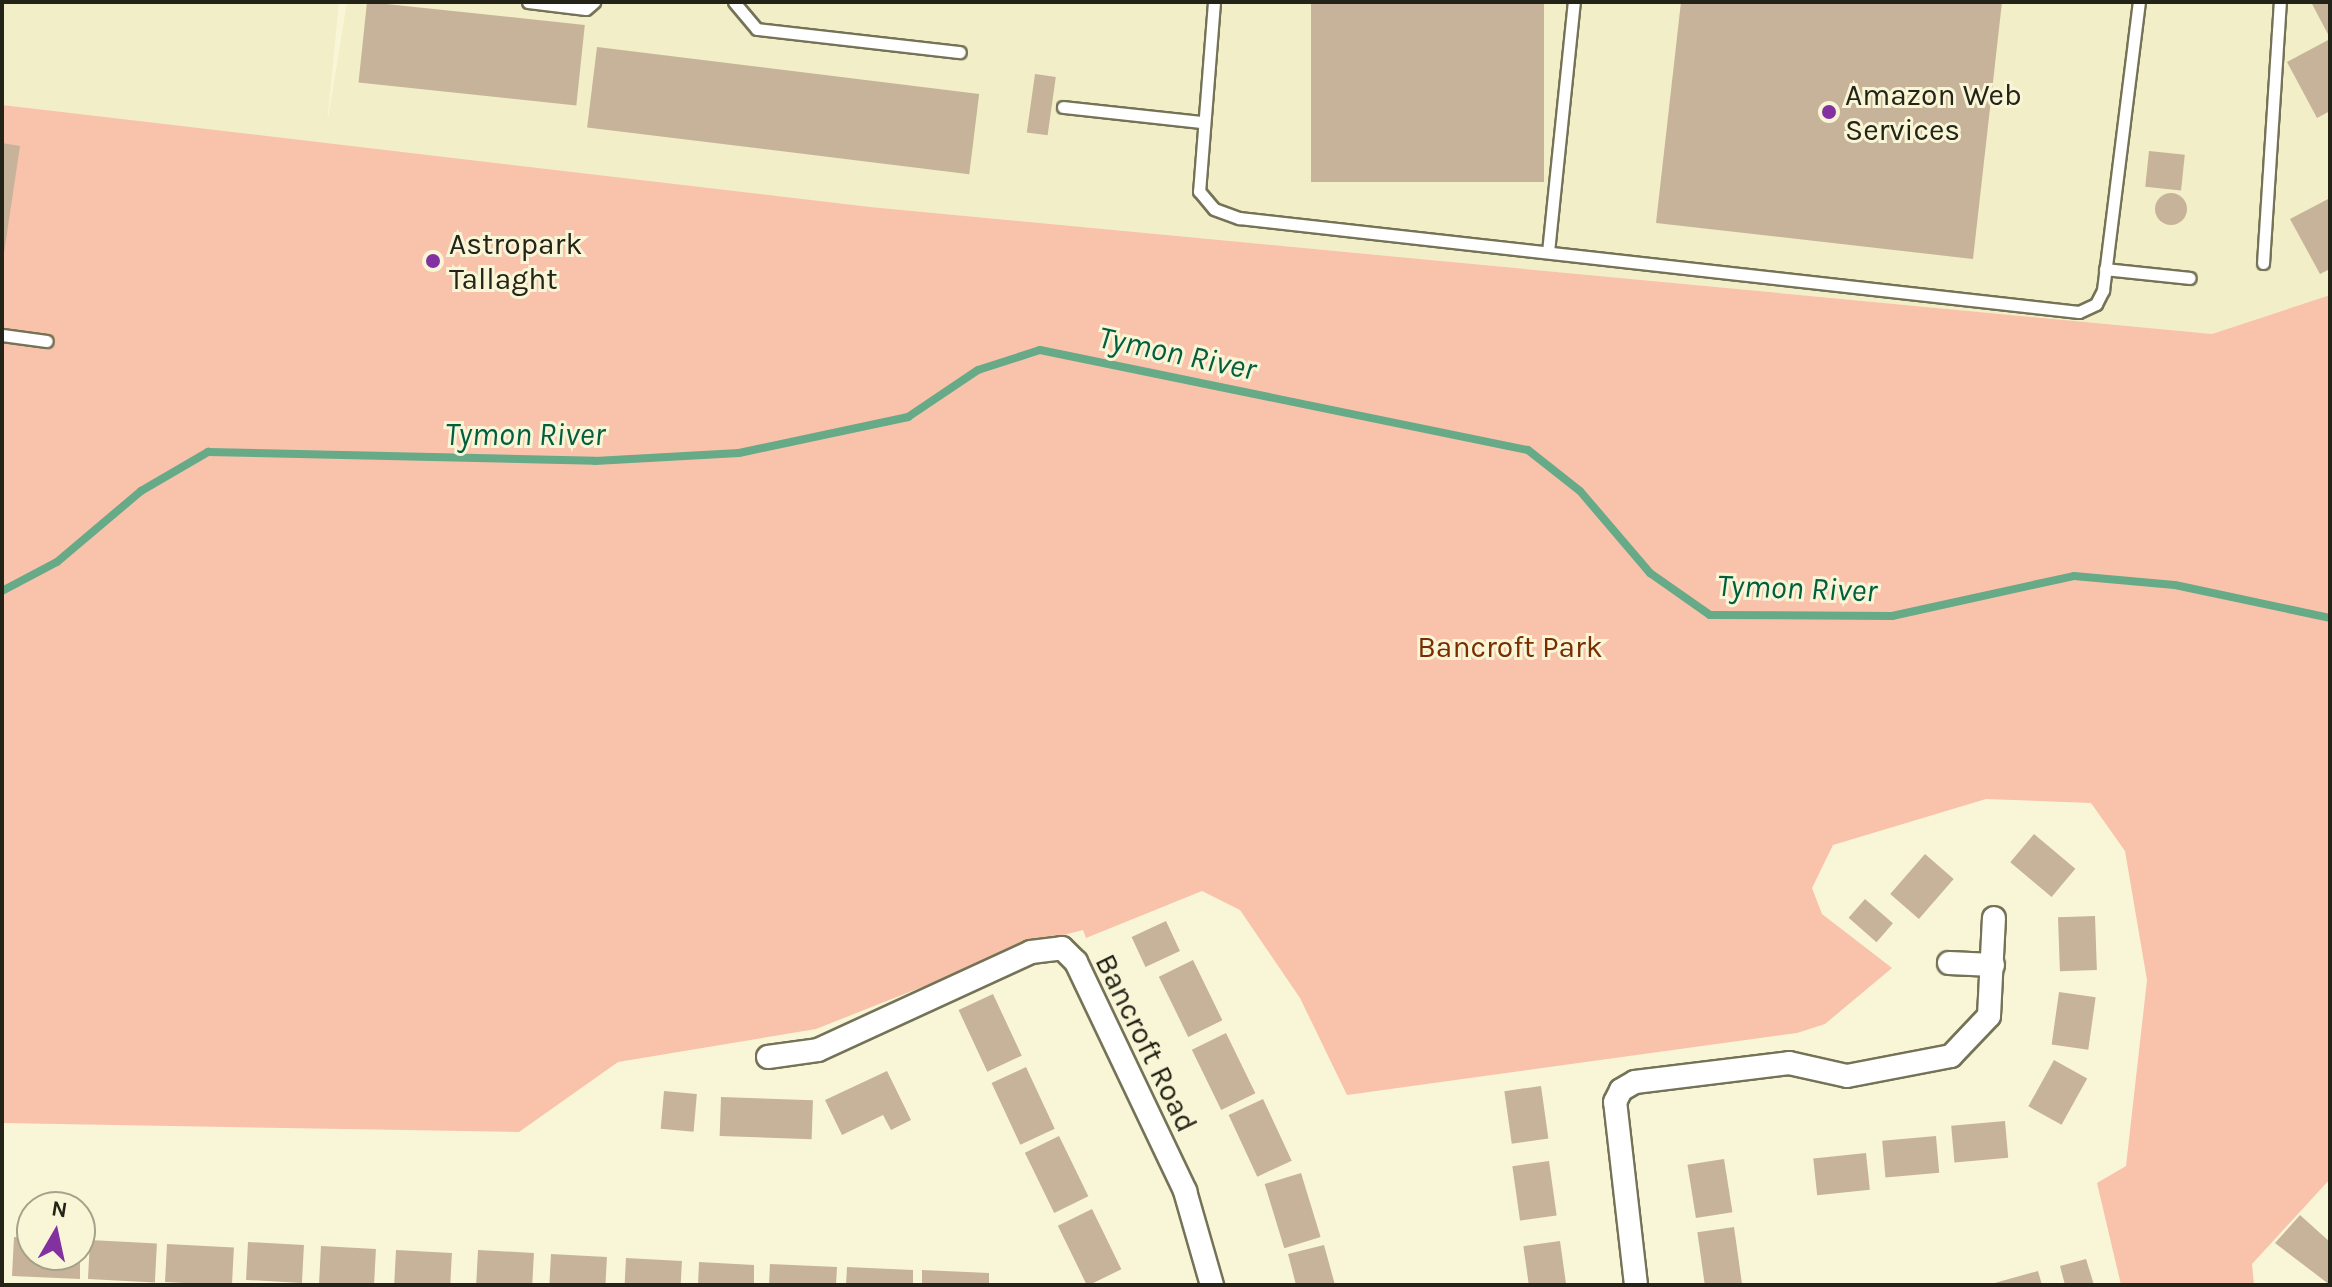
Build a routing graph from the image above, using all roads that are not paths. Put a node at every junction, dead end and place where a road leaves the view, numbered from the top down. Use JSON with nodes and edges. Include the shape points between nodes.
{"nodes":[{"id":1,"x":528,"y":2,"type":"edge"},
{"id":2,"x":594,"y":2,"type":"edge"},
{"id":3,"x":734,"y":2,"type":"edge"},
{"id":4,"x":1214,"y":2,"type":"edge"},
{"id":5,"x":1574,"y":2,"type":"edge"},
{"id":6,"x":2139,"y":2,"type":"edge"},
{"id":7,"x":2280,"y":2,"type":"edge"},
{"id":8,"x":960,"y":52,"type":"dead end"},
{"id":9,"x":1063,"y":107,"type":"dead end"},
{"id":10,"x":1200,"y":122,"type":"junction"},
{"id":11,"x":1548,"y":252,"type":"junction"},
{"id":12,"x":2263,"y":263,"type":"dead end"},
{"id":13,"x":2105,"y":269,"type":"junction"},
{"id":14,"x":2190,"y":278,"type":"dead end"},
{"id":15,"x":2,"y":335,"type":"edge"},
{"id":16,"x":47,"y":341,"type":"dead end"},
{"id":17,"x":1994,"y":918,"type":"dead end"},
{"id":18,"x":1949,"y":963,"type":"dead end"},
{"id":19,"x":1993,"y":965,"type":"junction"},
{"id":20,"x":768,"y":1057,"type":"dead end"},
{"id":21,"x":1212,"y":1285,"type":"edge"},
{"id":22,"x":1636,"y":1285,"type":"edge"}],
"edges":[{"from":1,"to":2,"type":"lane","via":[[586,9]]},
{"from":3,"to":8,"type":"lane","via":[[757,29]]},
{"from":4,"to":10,"type":"lane"},
{"from":5,"to":11,"type":"lane"},
{"from":6,"to":13,"type":"lane"},
{"from":7,"to":12,"type":"lane"},
{"from":9,"to":10,"type":"lane"},
{"from":10,"to":11,"type":"lane","via":[[1199,191],[1214,209],[1239,218]]},
{"from":11,"to":13,"type":"lane","via":[[2079,312],[2096,304]]},
{"from":13,"to":14,"type":"lane"},
{"from":15,"to":16,"type":"lane"},
{"from":17,"to":19,"type":"street"},
{"from":18,"to":19,"type":"street"},
{"from":19,"to":22,"type":"street","via":[[1989,1016],[1951,1056],[1847,1076],[1789,1063],[1635,1082],[1621,1090],[1615,1102]]},
{"from":20,"to":21,"type":"street","name":"Bancroft Road","via":[[818,1050],[1031,952],[1062,948],[1076,962],[1185,1191]]}]}
